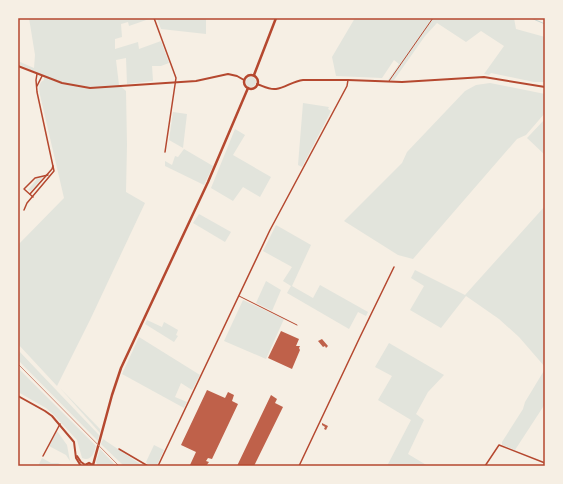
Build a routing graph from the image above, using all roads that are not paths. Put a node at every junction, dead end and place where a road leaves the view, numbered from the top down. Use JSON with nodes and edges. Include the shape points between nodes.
{"nodes":[{"id":1,"x":154,"y":18,"type":"edge"},
{"id":2,"x":276,"y":18,"type":"edge"},
{"id":3,"x":433,"y":18,"type":"edge"},
{"id":4,"x":18,"y":66,"type":"edge"},
{"id":5,"x":36,"y":74,"type":"junction"},
{"id":6,"x":254,"y":75,"type":"junction"},
{"id":7,"x":42,"y":76,"type":"junction"},
{"id":8,"x":244,"y":80,"type":"junction"},
{"id":9,"x":348,"y":80,"type":"junction"},
{"id":10,"x":388,"y":82,"type":"junction"},
{"id":11,"x":176,"y":83,"type":"junction"},
{"id":12,"x":257,"y":84,"type":"junction"},
{"id":13,"x":37,"y":86,"type":"junction"},
{"id":14,"x":545,"y":87,"type":"edge"},
{"id":15,"x":248,"y":88,"type":"junction"},
{"id":16,"x":166,"y":152,"type":"dead end"},
{"id":17,"x":53,"y":164,"type":"junction"},
{"id":18,"x":48,"y":175,"type":"junction"},
{"id":19,"x":30,"y":194,"type":"junction"},
{"id":20,"x":33,"y":197,"type":"junction"},
{"id":21,"x":24,"y":210,"type":"dead end"},
{"id":22,"x":394,"y":267,"type":"dead end"},
{"id":23,"x":238,"y":296,"type":"junction"},
{"id":24,"x":297,"y":325,"type":"dead end"},
{"id":25,"x":18,"y":396,"type":"edge"},
{"id":26,"x":60,"y":424,"type":"junction"},
{"id":27,"x":119,"y":449,"type":"dead end"},
{"id":28,"x":43,"y":456,"type":"dead end"},
{"id":29,"x":95,"y":456,"type":"junction"},
{"id":30,"x":89,"y":463,"type":"junction"},
{"id":31,"x":545,"y":463,"type":"edge"},
{"id":32,"x":83,"y":465,"type":"edge"},
{"id":33,"x":94,"y":466,"type":"edge"},
{"id":34,"x":148,"y":466,"type":"edge"},
{"id":35,"x":158,"y":466,"type":"edge"},
{"id":36,"x":300,"y":466,"type":"edge"},
{"id":37,"x":485,"y":466,"type":"edge"}],
"edges":[{"from":1,"to":11,"type":"street"},
{"from":2,"to":6,"type":"main road"},
{"from":3,"to":10,"type":"lane"},
{"from":4,"to":5,"type":"street"},
{"from":5,"to":7,"type":"street"},
{"from":5,"to":13,"type":"street"},
{"from":6,"to":8,"type":"main road","via":[[247,76]]},
{"from":6,"to":12,"type":"main road","via":[[258,80]]},
{"from":7,"to":11,"type":"street","via":[[67,85],[90,88]]},
{"from":7,"to":13,"type":"street"},
{"from":8,"to":11,"type":"street","via":[[228,74]]},
{"from":8,"to":15,"type":"main road"},
{"from":9,"to":10,"type":"street"},
{"from":9,"to":12,"type":"street","via":[[296,80],[276,89]]},
{"from":9,"to":23,"type":"street"},
{"from":10,"to":14,"type":"street","via":[[475,76]]},
{"from":11,"to":16,"type":"street"},
{"from":12,"to":15,"type":"main road","via":[[254,88]]},
{"from":13,"to":17,"type":"street"},
{"from":15,"to":29,"type":"main road","via":[[208,182],[126,356]]},
{"from":17,"to":18,"type":"street"},
{"from":17,"to":20,"type":"street","via":[[53,173]]},
{"from":18,"to":19,"type":"street"},
{"from":18,"to":19,"type":"street","via":[[35,178],[24,189]]},
{"from":19,"to":20,"type":"street"},
{"from":20,"to":21,"type":"street"},
{"from":22,"to":36,"type":"street"},
{"from":23,"to":24,"type":"lane"},
{"from":23,"to":35,"type":"street"},
{"from":25,"to":26,"type":"street","via":[[47,412]]},
{"from":26,"to":28,"type":"street"},
{"from":26,"to":32,"type":"street","via":[[74,442],[76,453]]},
{"from":27,"to":34,"type":"street"},
{"from":29,"to":30,"type":"main road"},
{"from":29,"to":33,"type":"main road"},
{"from":30,"to":32,"type":"main road"},
{"from":30,"to":33,"type":"main road"},
{"from":31,"to":37,"type":"street","via":[[499,445]]}]}
